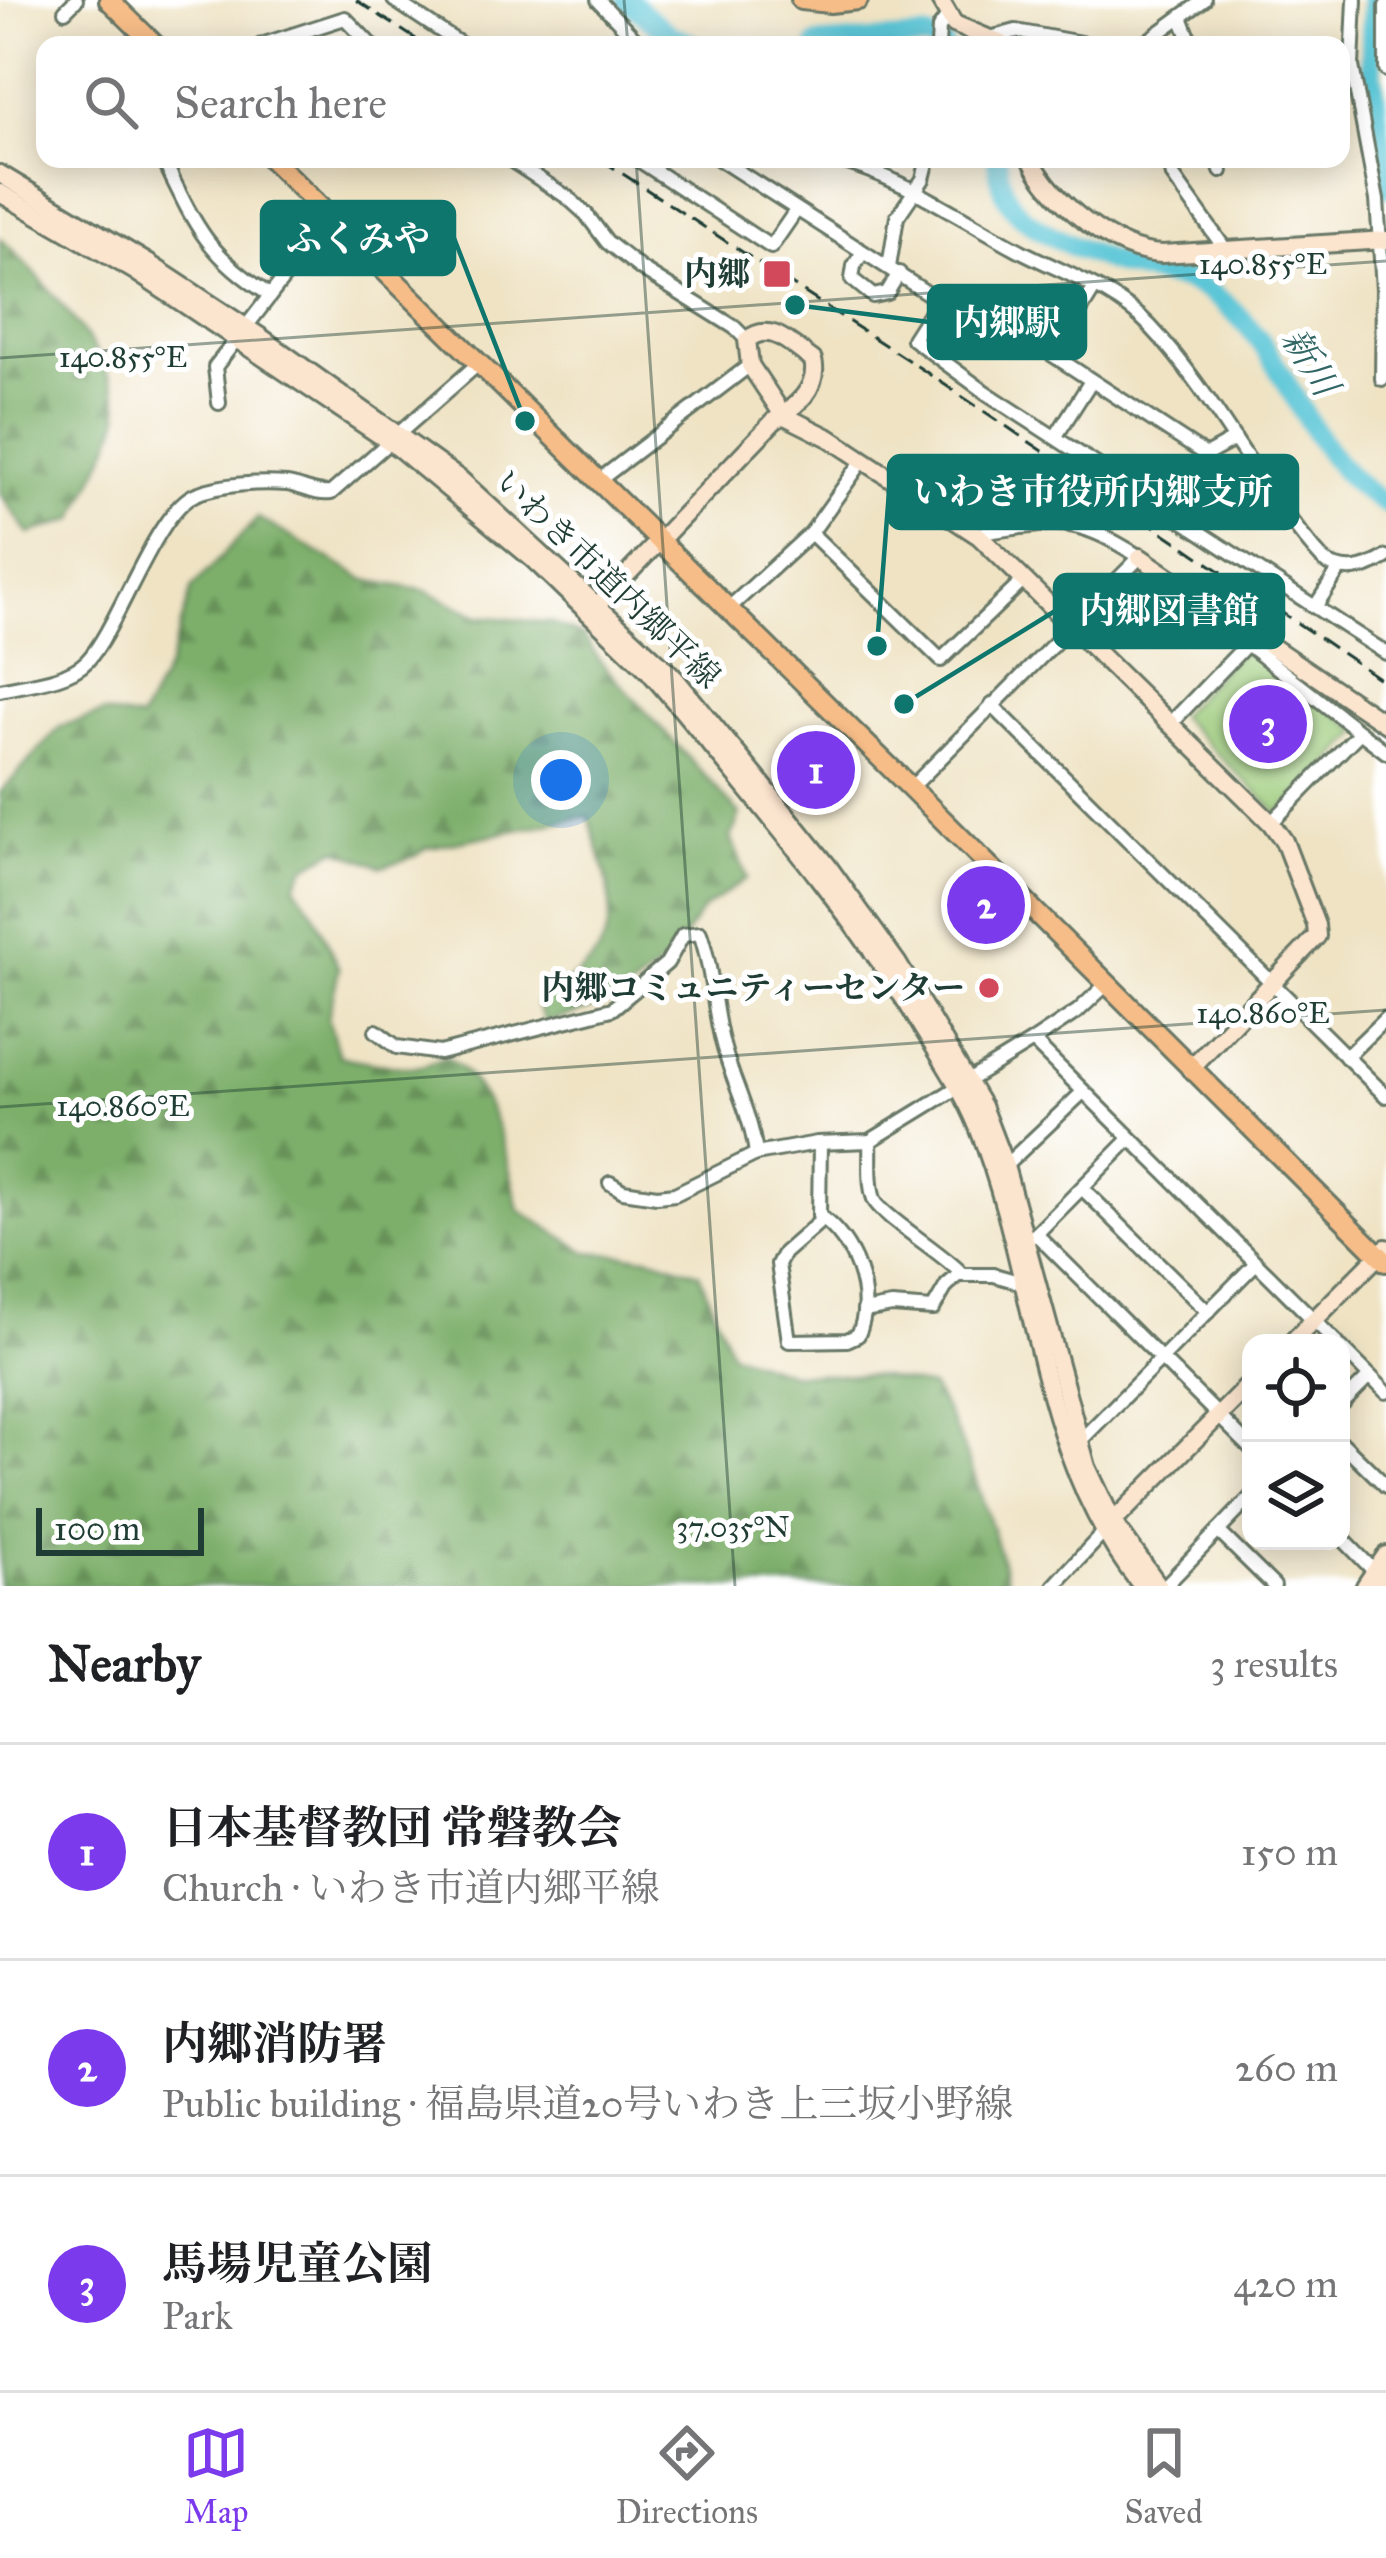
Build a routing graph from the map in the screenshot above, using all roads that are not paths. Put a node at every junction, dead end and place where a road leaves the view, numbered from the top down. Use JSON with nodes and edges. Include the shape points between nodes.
{"nodes":[{"id":1,"x":76,"y":0,"type":"edge"},
{"id":2,"x":110,"y":0,"type":"edge"},
{"id":3,"x":395,"y":0,"type":"edge"},
{"id":4,"x":598,"y":0,"type":"edge"},
{"id":5,"x":801,"y":0,"type":"edge"},
{"id":6,"x":858,"y":0,"type":"edge"},
{"id":7,"x":1204,"y":0,"type":"edge"},
{"id":8,"x":1355,"y":0,"type":"edge"},
{"id":9,"x":1386,"y":5,"type":"edge"},
{"id":10,"x":944,"y":8,"type":"edge"},
{"id":11,"x":65,"y":11,"type":"dead end"},
{"id":12,"x":1181,"y":17,"type":"junction"},
{"id":13,"x":146,"y":36,"type":"edge"},
{"id":14,"x":289,"y":36,"type":"edge"},
{"id":15,"x":362,"y":36,"type":"edge"},
{"id":16,"x":449,"y":36,"type":"edge"},
{"id":17,"x":632,"y":36,"type":"edge"},
{"id":18,"x":984,"y":36,"type":"edge"},
{"id":19,"x":1006,"y":36,"type":"edge"},
{"id":20,"x":1043,"y":36,"type":"edge"},
{"id":21,"x":1155,"y":36,"type":"edge"},
{"id":22,"x":1188,"y":36,"type":"edge"},
{"id":23,"x":1386,"y":70,"type":"edge"},
{"id":24,"x":167,"y":168,"type":"edge"},
{"id":25,"x":280,"y":168,"type":"edge"},
{"id":26,"x":523,"y":168,"type":"edge"},
{"id":27,"x":651,"y":168,"type":"edge"},
{"id":28,"x":732,"y":168,"type":"edge"},
{"id":29,"x":872,"y":168,"type":"edge"},
{"id":30,"x":924,"y":168,"type":"edge"},
{"id":31,"x":1036,"y":168,"type":"edge"},
{"id":32,"x":1171,"y":168,"type":"edge"},
{"id":33,"x":0,"y":175,"type":"edge"},
{"id":34,"x":916,"y":189,"type":"junction"},
{"id":35,"x":0,"y":193,"type":"edge"},
{"id":36,"x":795,"y":212,"type":"junction"},
{"id":37,"x":331,"y":218,"type":"junction"},
{"id":38,"x":1383,"y":240,"type":"edge"},
{"id":39,"x":1225,"y":248,"type":"junction"},
{"id":40,"x":863,"y":252,"type":"junction"},
{"id":41,"x":894,"y":270,"type":"junction"},
{"id":42,"x":1094,"y":289,"type":"junction"},
{"id":43,"x":270,"y":295,"type":"junction"},
{"id":44,"x":938,"y":300,"type":"junction"},
{"id":45,"x":241,"y":334,"type":"junction"},
{"id":46,"x":747,"y":340,"type":"junction"},
{"id":47,"x":1053,"y":355,"type":"junction"},
{"id":48,"x":478,"y":364,"type":"junction"},
{"id":49,"x":750,"y":365,"type":"junction"},
{"id":50,"x":1382,"y":379,"type":"dead end"},
{"id":51,"x":1091,"y":381,"type":"junction"},
{"id":52,"x":219,"y":403,"type":"dead end"},
{"id":53,"x":783,"y":415,"type":"junction"},
{"id":54,"x":393,"y":436,"type":"junction"},
{"id":55,"x":1055,"y":436,"type":"junction"},
{"id":56,"x":1235,"y":439,"type":"junction"},
{"id":57,"x":1206,"y":455,"type":"junction"},
{"id":58,"x":863,"y":460,"type":"junction"},
{"id":59,"x":598,"y":481,"type":"junction"},
{"id":60,"x":1169,"y":512,"type":"junction"},
{"id":61,"x":811,"y":533,"type":"junction"},
{"id":62,"x":979,"y":536,"type":"junction"},
{"id":63,"x":658,"y":542,"type":"junction"},
{"id":64,"x":1140,"y":556,"type":"junction"},
{"id":65,"x":1386,"y":557,"type":"edge"},
{"id":66,"x":1339,"y":570,"type":"junction"},
{"id":67,"x":1024,"y":580,"type":"junction"},
{"id":68,"x":729,"y":608,"type":"junction"},
{"id":69,"x":1315,"y":608,"type":"junction"},
{"id":70,"x":595,"y":609,"type":"junction"},
{"id":71,"x":1071,"y":627,"type":"junction"},
{"id":72,"x":1251,"y":640,"type":"junction"},
{"id":73,"x":1386,"y":653,"type":"edge"},
{"id":74,"x":0,"y":690,"type":"edge"},
{"id":75,"x":992,"y":705,"type":"junction"},
{"id":76,"x":1170,"y":724,"type":"junction"},
{"id":77,"x":1386,"y":724,"type":"edge"},
{"id":78,"x":1360,"y":732,"type":"junction"},
{"id":79,"x":1386,"y":752,"type":"edge"},
{"id":80,"x":911,"y":788,"type":"junction"},
{"id":81,"x":1270,"y":823,"type":"junction"},
{"id":82,"x":1108,"y":983,"type":"junction"},
{"id":83,"x":1270,"y":985,"type":"junction"},
{"id":84,"x":1386,"y":1018,"type":"edge"},
{"id":85,"x":376,"y":1031,"type":"dead end"},
{"id":86,"x":1033,"y":1041,"type":"junction"},
{"id":87,"x":1346,"y":1057,"type":"junction"},
{"id":88,"x":1190,"y":1069,"type":"junction"},
{"id":89,"x":964,"y":1086,"type":"junction"},
{"id":90,"x":1083,"y":1092,"type":"junction"},
{"id":91,"x":1386,"y":1096,"type":"edge"},
{"id":92,"x":1130,"y":1139,"type":"junction"},
{"id":93,"x":870,"y":1141,"type":"junction"},
{"id":94,"x":820,"y":1143,"type":"junction"},
{"id":95,"x":756,"y":1154,"type":"junction"},
{"id":96,"x":1004,"y":1166,"type":"junction"},
{"id":97,"x":610,"y":1183,"type":"dead end"},
{"id":98,"x":1082,"y":1188,"type":"junction"},
{"id":99,"x":823,"y":1219,"type":"junction"},
{"id":100,"x":1025,"y":1244,"type":"junction"},
{"id":101,"x":1384,"y":1255,"type":"edge"},
{"id":102,"x":1256,"y":1263,"type":"junction"},
{"id":103,"x":962,"y":1274,"type":"junction"},
{"id":104,"x":1022,"y":1283,"type":"junction"},
{"id":105,"x":864,"y":1311,"type":"junction"},
{"id":106,"x":1208,"y":1312,"type":"junction"},
{"id":107,"x":1313,"y":1320,"type":"junction"},
{"id":108,"x":1300,"y":1334,"type":"edge"},
{"id":109,"x":1328,"y":1334,"type":"edge"},
{"id":110,"x":1350,"y":1356,"type":"edge"},
{"id":111,"x":1160,"y":1360,"type":"junction"},
{"id":112,"x":1370,"y":1376,"type":"junction"},
{"id":113,"x":1242,"y":1392,"type":"edge"},
{"id":114,"x":1386,"y":1392,"type":"edge"},
{"id":115,"x":1350,"y":1396,"type":"edge"},
{"id":116,"x":1217,"y":1417,"type":"junction"},
{"id":117,"x":1079,"y":1442,"type":"junction"},
{"id":118,"x":1244,"y":1442,"type":"edge"},
{"id":119,"x":1350,"y":1451,"type":"edge"},
{"id":120,"x":1386,"y":1486,"type":"edge"},
{"id":121,"x":1242,"y":1506,"type":"edge"},
{"id":122,"x":1109,"y":1526,"type":"junction"},
{"id":123,"x":1218,"y":1531,"type":"junction"},
{"id":124,"x":1350,"y":1546,"type":"edge"},
{"id":125,"x":1380,"y":1577,"type":"edge"},
{"id":126,"x":1054,"y":1586,"type":"edge"},
{"id":127,"x":1142,"y":1586,"type":"edge"},
{"id":128,"x":1162,"y":1586,"type":"edge"},
{"id":129,"x":1274,"y":1586,"type":"edge"}],
"edges":[{"from":1,"to":11,"type":"street"},
{"from":2,"to":13,"type":"main road"},
{"from":3,"to":16,"type":"street"},
{"from":4,"to":17,"type":"street"},
{"from":5,"to":6,"type":"main road"},
{"from":7,"to":12,"type":"street"},
{"from":8,"to":38,"type":"street","via":[[1352,66]]},
{"from":9,"to":23,"type":"street"},
{"from":10,"to":18,"type":"street","via":[[954,25]]},
{"from":12,"to":21,"type":"street"},
{"from":12,"to":22,"type":"street"},
{"from":14,"to":15,"type":"street","via":[[345,18]]},
{"from":19,"to":20,"type":"street"},
{"from":24,"to":43,"type":"street","via":[[199,234],[237,275]]},
{"from":25,"to":37,"type":"main road"},
{"from":26,"to":46,"type":"street","via":[[567,197],[640,269]]},
{"from":27,"to":36,"type":"street","via":[[771,247]]},
{"from":28,"to":36,"type":"street"},
{"from":29,"to":34,"type":"street"},
{"from":30,"to":34,"type":"street"},
{"from":31,"to":39,"type":"street","via":[[1068,208],[1138,251]]},
{"from":32,"to":39,"type":"street"},
{"from":33,"to":45,"type":"street","name":"いわき市道内郷平線","via":[[148,263]]},
{"from":34,"to":41,"type":"street","via":[[897,217]]},
{"from":34,"to":42,"type":"street"},
{"from":35,"to":45,"type":"street","name":"いわき市道内郷平線"},
{"from":36,"to":40,"type":"street"},
{"from":37,"to":43,"type":"street"},
{"from":37,"to":48,"type":"main road"},
{"from":38,"to":39,"type":"street"},
{"from":38,"to":50,"type":"street"},
{"from":40,"to":41,"type":"street"},
{"from":40,"to":41,"type":"street","via":[[852,279],[873,296],[887,293]]},
{"from":41,"to":44,"type":"street"},
{"from":42,"to":47,"type":"street"},
{"from":42,"to":56,"type":"street","via":[[1147,322]]},
{"from":43,"to":45,"type":"street"},
{"from":44,"to":47,"type":"street"},
{"from":44,"to":55,"type":"street","via":[[913,339]]},
{"from":45,"to":52,"type":"street","via":[[215,367]]},
{"from":45,"to":54,"type":"street","name":"いわき市道内郷平線"},
{"from":46,"to":49,"type":"street"},
{"from":46,"to":53,"type":"street","via":[[770,330],[814,360],[815,377]]},
{"from":47,"to":51,"type":"street"},
{"from":48,"to":54,"type":"street"},
{"from":48,"to":59,"type":"main road"},
{"from":49,"to":53,"type":"street"},
{"from":49,"to":59,"type":"street"},
{"from":51,"to":55,"type":"street"},
{"from":51,"to":57,"type":"street"},
{"from":53,"to":58,"type":"street"},
{"from":53,"to":63,"type":"street"},
{"from":54,"to":70,"type":"street","name":"いわき市道内郷平線"},
{"from":54,"to":74,"type":"street","via":[[331,493],[288,484],[189,496],[88,661]]},
{"from":55,"to":60,"type":"street"},
{"from":56,"to":57,"type":"street"},
{"from":56,"to":66,"type":"street","via":[[1313,548]]},
{"from":57,"to":60,"type":"street"},
{"from":58,"to":61,"type":"street"},
{"from":58,"to":62,"type":"street"},
{"from":59,"to":63,"type":"main road"},
{"from":60,"to":69,"type":"street"},
{"from":61,"to":67,"type":"street","via":[[941,660]]},
{"from":61,"to":68,"type":"street"},
{"from":62,"to":64,"type":"street","via":[[1064,522]]},
{"from":62,"to":67,"type":"street"},
{"from":63,"to":68,"type":"main road"},
{"from":63,"to":70,"type":"street"},
{"from":64,"to":71,"type":"street"},
{"from":64,"to":72,"type":"street"},
{"from":65,"to":66,"type":"street"},
{"from":66,"to":69,"type":"street"},
{"from":67,"to":71,"type":"street"},
{"from":68,"to":80,"type":"main road"},
{"from":69,"to":73,"type":"street"},
{"from":70,"to":89,"type":"street","name":"いわき市道内郷平線","via":[[825,886]]},
{"from":71,"to":75,"type":"street"},
{"from":71,"to":76,"type":"street"},
{"from":72,"to":76,"type":"street"},
{"from":72,"to":77,"type":"street"},
{"from":72,"to":78,"type":"street"},
{"from":75,"to":80,"type":"street"},
{"from":75,"to":83,"type":"street"},
{"from":76,"to":81,"type":"street"},
{"from":78,"to":79,"type":"street"},
{"from":78,"to":81,"type":"street"},
{"from":80,"to":82,"type":"main road"},
{"from":81,"to":83,"type":"street","via":[[1284,841],[1317,937]]},
{"from":82,"to":86,"type":"street"},
{"from":82,"to":88,"type":"main road"},
{"from":83,"to":87,"type":"street"},
{"from":83,"to":88,"type":"street"},
{"from":84,"to":87,"type":"street"},
{"from":85,"to":95,"type":"street","via":[[397,1047],[440,1053],[612,1009],[667,963],[683,934],[700,934]]},
{"from":86,"to":89,"type":"street"},
{"from":86,"to":90,"type":"street"},
{"from":87,"to":91,"type":"street"},
{"from":88,"to":101,"type":"main road"},
{"from":89,"to":93,"type":"street"},
{"from":89,"to":96,"type":"street","name":"いわき市道内郷平線"},
{"from":89,"to":100,"type":"street","name":"いわき市道内郷平線"},
{"from":90,"to":92,"type":"street"},
{"from":90,"to":96,"type":"street"},
{"from":92,"to":98,"type":"street"},
{"from":92,"to":102,"type":"street"},
{"from":93,"to":94,"type":"street"},
{"from":93,"to":103,"type":"street","via":[[878,1208]]},
{"from":94,"to":95,"type":"street"},
{"from":94,"to":99,"type":"street"},
{"from":95,"to":97,"type":"street","via":[[674,1194]]},
{"from":96,"to":100,"type":"street","name":"いわき市道内郷平線"},
{"from":98,"to":100,"type":"street"},
{"from":98,"to":106,"type":"street"},
{"from":99,"to":105,"type":"street","via":[[849,1246]]},
{"from":99,"to":105,"type":"street","via":[[778,1264],[786,1336],[853,1339]]},
{"from":100,"to":104,"type":"street","name":"いわき市道内郷平線"},
{"from":100,"to":111,"type":"street"},
{"from":100,"to":117,"type":"street","name":"いわき市道内郷平線"},
{"from":101,"to":107,"type":"street"},
{"from":102,"to":106,"type":"street"},
{"from":102,"to":107,"type":"street"},
{"from":103,"to":104,"type":"street"},
{"from":103,"to":105,"type":"street","via":[[933,1310]]},
{"from":104,"to":122,"type":"street","name":"いわき市道内郷平線","via":[[1076,1473]]},
{"from":106,"to":111,"type":"street"},
{"from":107,"to":108,"type":"street"},
{"from":107,"to":109,"type":"street"},
{"from":110,"to":112,"type":"street"},
{"from":111,"to":116,"type":"street"},
{"from":111,"to":117,"type":"street"},
{"from":112,"to":114,"type":"street"},
{"from":112,"to":115,"type":"street"},
{"from":113,"to":116,"type":"street"},
{"from":116,"to":118,"type":"street"},
{"from":116,"to":122,"type":"street"},
{"from":117,"to":122,"type":"street","name":"いわき市道内郷平線"},
{"from":119,"to":120,"type":"street"},
{"from":121,"to":123,"type":"street"},
{"from":122,"to":126,"type":"street"},
{"from":122,"to":127,"type":"street","name":"いわき市道内郷平線"},
{"from":122,"to":128,"type":"street","name":"いわき市道内郷平線"},
{"from":123,"to":128,"type":"street"},
{"from":123,"to":129,"type":"street"},
{"from":124,"to":125,"type":"street"}]}
